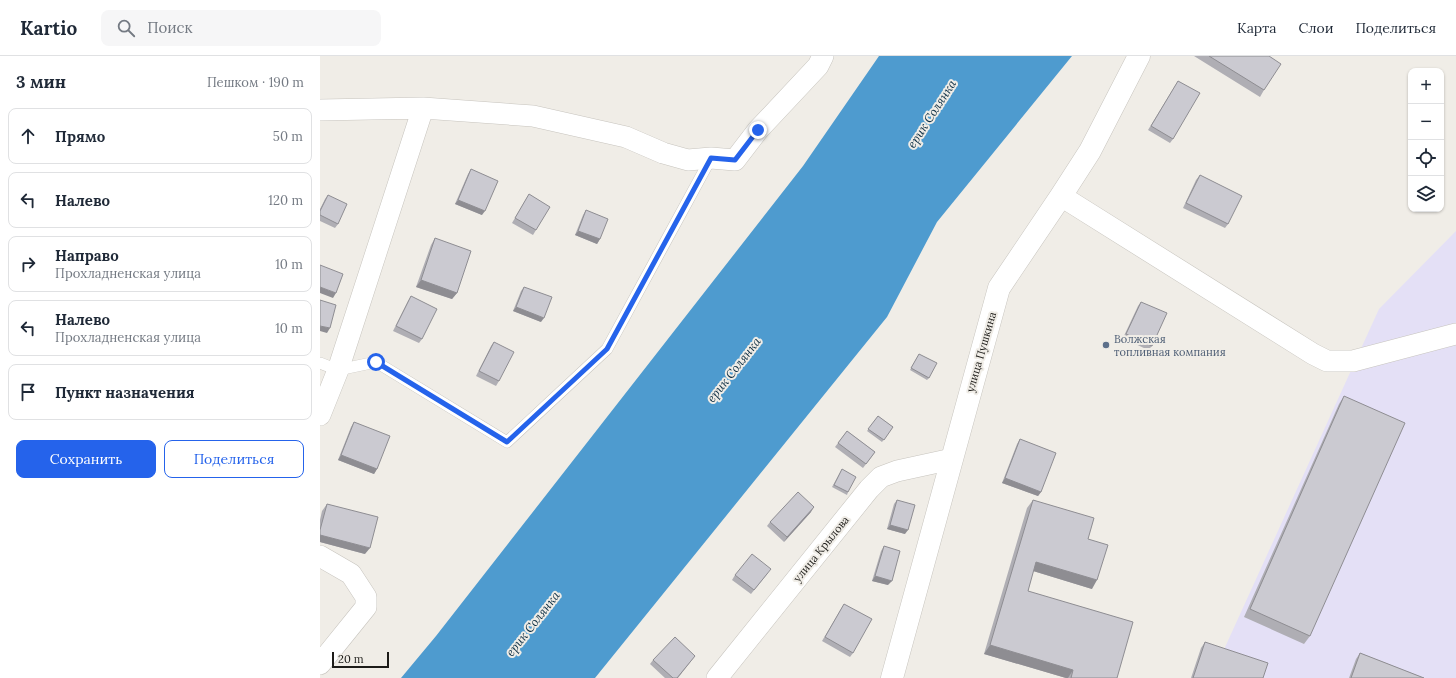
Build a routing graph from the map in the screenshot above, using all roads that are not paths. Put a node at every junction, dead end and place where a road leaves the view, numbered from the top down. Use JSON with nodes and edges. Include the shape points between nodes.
{"nodes":[{"id":1,"x":824,"y":56,"type":"edge"},
{"id":2,"x":1139,"y":56,"type":"edge"},
{"id":3,"x":423,"y":108,"type":"junction"},
{"id":4,"x":320,"y":110,"type":"edge"},
{"id":5,"x":711,"y":158,"type":"junction"},
{"id":6,"x":1061,"y":196,"type":"junction"},
{"id":7,"x":1456,"y":334,"type":"edge"},
{"id":8,"x":329,"y":367,"type":"edge"},
{"id":9,"x":320,"y":415,"type":"edge"},
{"id":10,"x":952,"y":459,"type":"junction"},
{"id":11,"x":320,"y":556,"type":"edge"},
{"id":12,"x":320,"y":664,"type":"edge"},
{"id":13,"x":717,"y":678,"type":"edge"},
{"id":14,"x":892,"y":678,"type":"edge"}],
"edges":[{"from":1,"to":5,"type":"street","via":[[818,66],[758,130],[735,160]]},
{"from":2,"to":6,"type":"main road","name":"улица Пушкина","via":[[1090,151]]},
{"from":3,"to":4,"type":"street"},
{"from":3,"to":5,"type":"street","via":[[533,116],[626,138],[688,160]]},
{"from":3,"to":8,"type":"street"},
{"from":5,"to":8,"type":"lane","via":[[607,349],[507,442],[376,362]]},
{"from":6,"to":7,"type":"street","via":[[1327,361],[1353,361]]},
{"from":6,"to":10,"type":"main road","name":"улица Пушкина","via":[[999,288]]},
{"from":8,"to":9,"type":"street"},
{"from":10,"to":13,"type":"street","name":"улица Крылова","via":[[881,477]]},
{"from":10,"to":14,"type":"main road","name":"улица Пушкина"},
{"from":11,"to":12,"type":"street","via":[[351,574],[366,598],[366,607]]}]}
